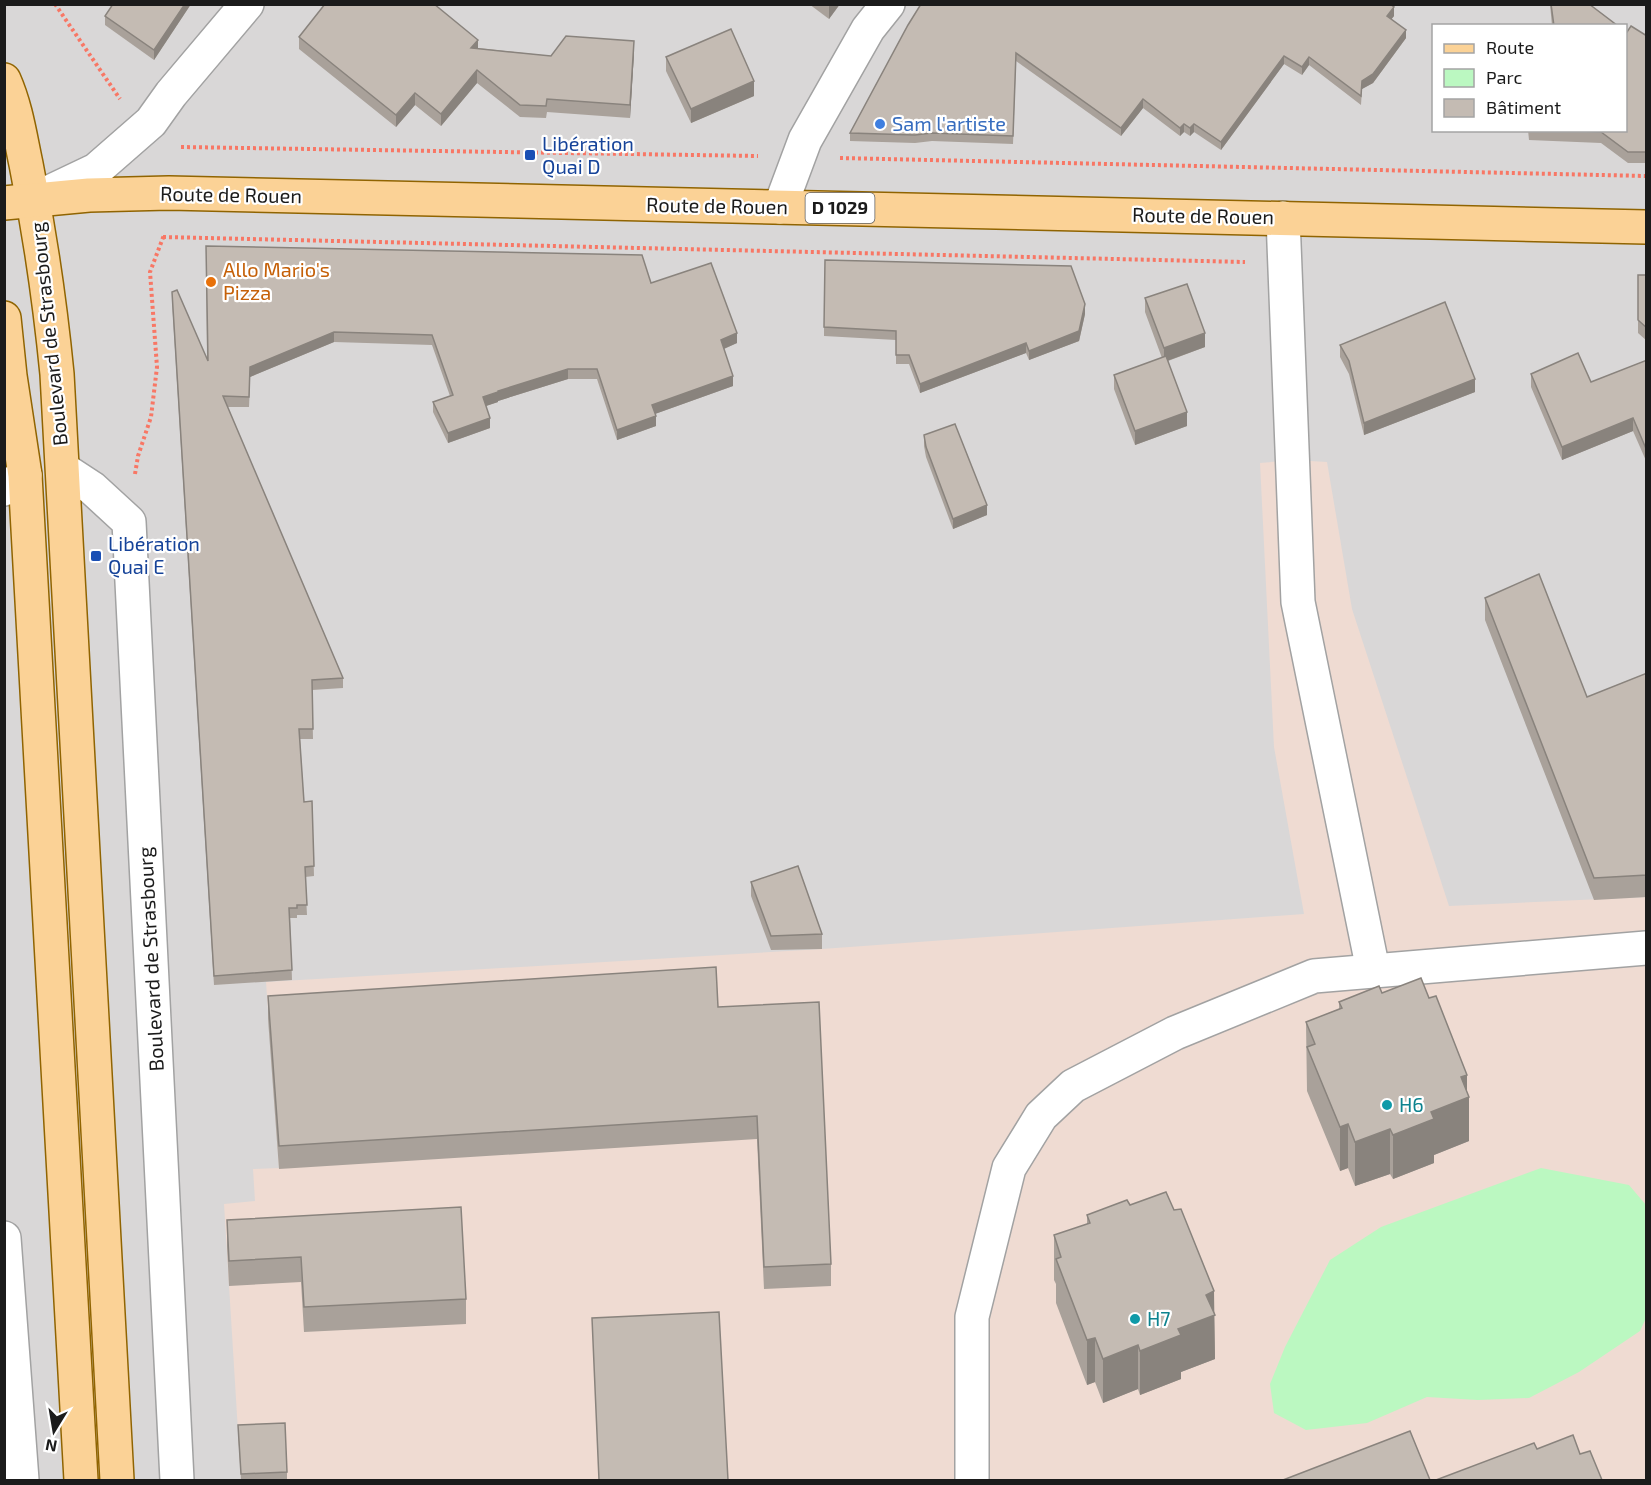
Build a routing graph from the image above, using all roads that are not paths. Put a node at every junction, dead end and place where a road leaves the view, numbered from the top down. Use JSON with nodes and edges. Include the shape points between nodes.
{"nodes":[{"id":1,"x":247,"y":4,"type":"edge"},
{"id":2,"x":888,"y":4,"type":"edge"},
{"id":3,"x":4,"y":80,"type":"edge"},
{"id":4,"x":19,"y":201,"type":"edge"},
{"id":5,"x":780,"y":207,"type":"junction"},
{"id":6,"x":1283,"y":218,"type":"junction"},
{"id":7,"x":1647,"y":227,"type":"edge"},
{"id":8,"x":4,"y":318,"type":"edge"},
{"id":9,"x":63,"y":469,"type":"junction"},
{"id":10,"x":15,"y":482,"type":"edge"},
{"id":11,"x":1647,"y":948,"type":"edge"},
{"id":12,"x":1373,"y":970,"type":"junction"},
{"id":13,"x":4,"y":1238,"type":"edge"},
{"id":14,"x":22,"y":1480,"type":"edge"},
{"id":15,"x":81,"y":1480,"type":"edge"},
{"id":16,"x":117,"y":1480,"type":"edge"},
{"id":17,"x":177,"y":1480,"type":"edge"},
{"id":18,"x":972,"y":1480,"type":"edge"}],
"edges":[{"from":1,"to":4,"type":"street","via":[[151,122],[96,170]]},
{"from":2,"to":5,"type":"street","via":[[868,30],[805,140]]},
{"from":3,"to":4,"type":"main road","name":"Boulevard de Strasbourg","via":[[13,99]]},
{"from":4,"to":5,"type":"main road","name":"Route de Rouen","number":"D 1029","via":[[169,193]]},
{"from":4,"to":9,"type":"main road","name":"Boulevard de Strasbourg","via":[[49,295]]},
{"from":5,"to":6,"type":"main road","name":"Route de Rouen","number":"D 1029"},
{"from":6,"to":7,"type":"main road","name":"Route de Rouen","number":"D 1029"},
{"from":6,"to":12,"type":"street","via":[[1298,602]]},
{"from":8,"to":10,"type":"main road","name":"Boulevard de Strasbourg"},
{"from":9,"to":16,"type":"main road","name":"Boulevard de Strasbourg"},
{"from":9,"to":17,"type":"street","name":"Boulevard de Strasbourg","via":[[92,488],[129,522]]},
{"from":10,"to":15,"type":"main road","name":"Boulevard de Strasbourg"},
{"from":11,"to":12,"type":"street"},
{"from":12,"to":18,"type":"street","via":[[1314,976],[1175,1033],[1073,1086],[1041,1116],[1009,1168],[972,1317]]},
{"from":13,"to":14,"type":"street"}]}
